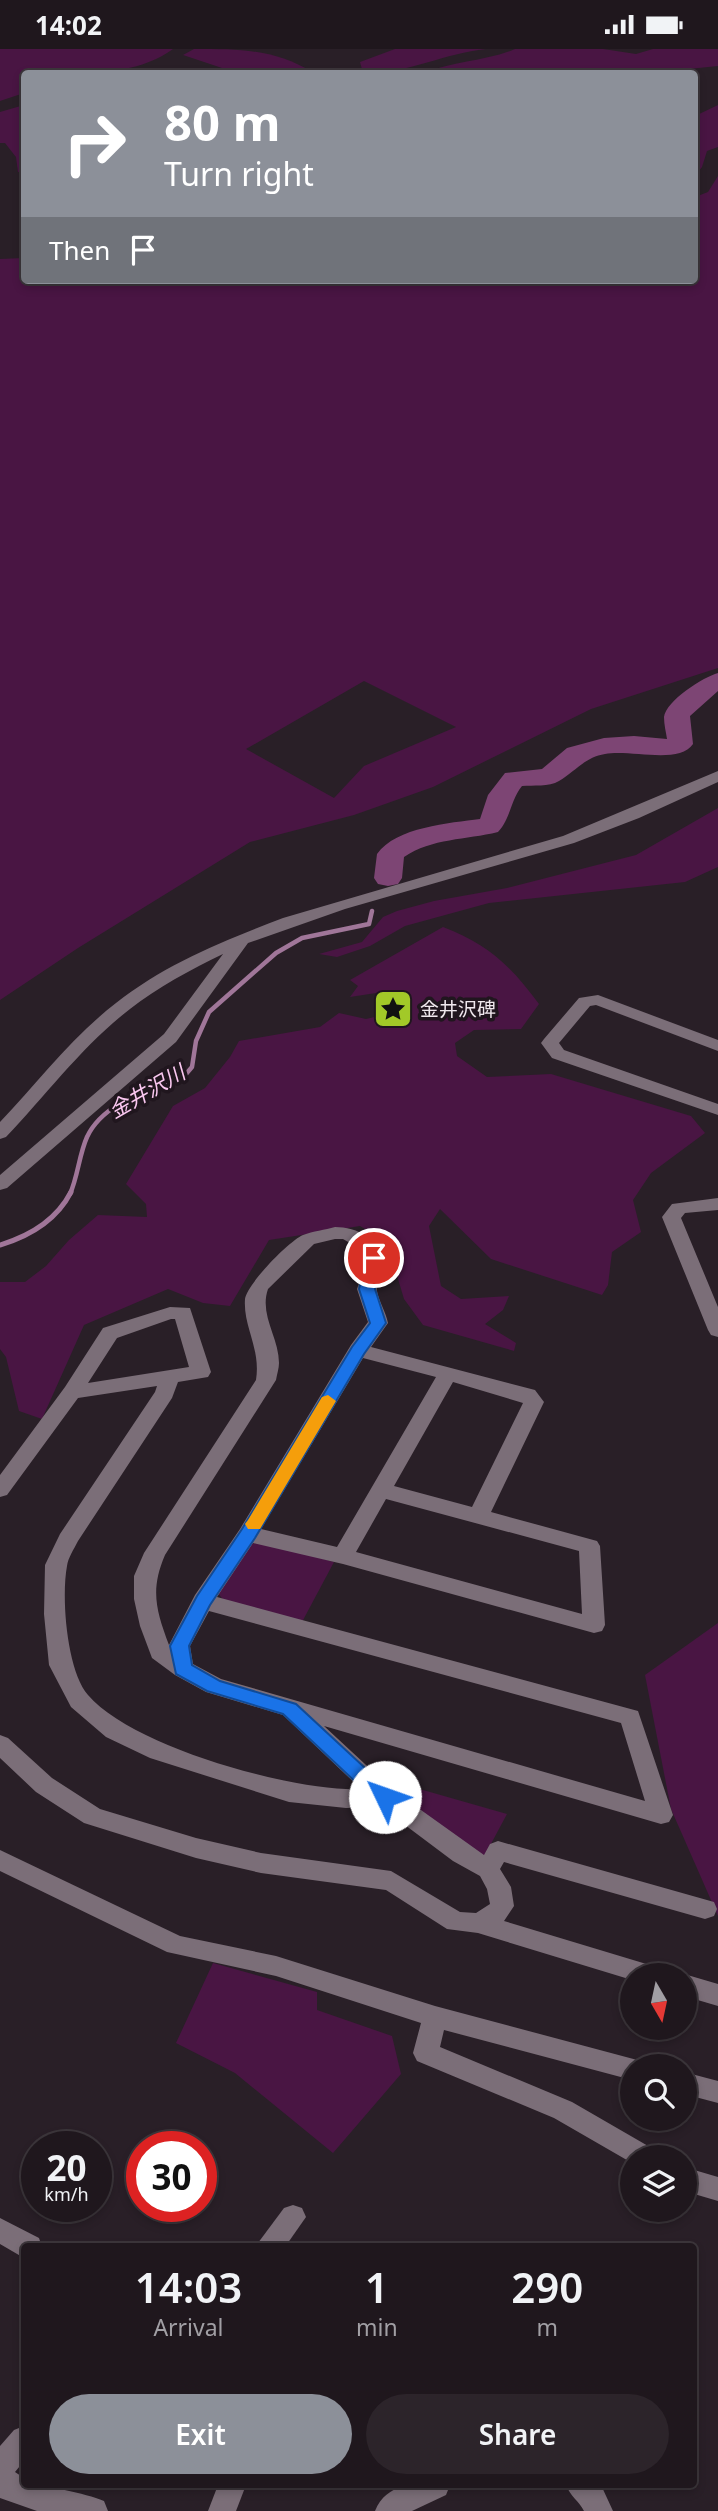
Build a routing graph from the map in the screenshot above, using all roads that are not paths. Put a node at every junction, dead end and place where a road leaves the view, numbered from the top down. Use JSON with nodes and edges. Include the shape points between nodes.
{"nodes":[{"id":1,"x":718,"y":776,"type":"edge"},
{"id":2,"x":244,"y":936,"type":"junction"},
{"id":3,"x":718,"y":1046,"type":"edge"},
{"id":4,"x":718,"y":1110,"type":"edge"},
{"id":5,"x":0,"y":1133,"type":"edge"},
{"id":6,"x":0,"y":1184,"type":"edge"},
{"id":7,"x":718,"y":1204,"type":"edge"},
{"id":8,"x":718,"y":1330,"type":"edge"},
{"id":9,"x":358,"y":1350,"type":"junction"},
{"id":10,"x":447,"y":1375,"type":"junction"},
{"id":11,"x":169,"y":1377,"type":"junction"},
{"id":12,"x":72,"y":1392,"type":"junction"},
{"id":13,"x":0,"y":1490,"type":"edge"},
{"id":14,"x":381,"y":1490,"type":"junction"},
{"id":15,"x":479,"y":1515,"type":"junction"},
{"id":16,"x":248,"y":1534,"type":"junction"},
{"id":17,"x":343,"y":1556,"type":"junction"},
{"id":18,"x":203,"y":1601,"type":"junction"},
{"id":19,"x":183,"y":1669,"type":"junction"},
{"id":20,"x":290,"y":1709,"type":"junction"},
{"id":21,"x":0,"y":1745,"type":"edge"},
{"id":22,"x":385,"y":1797,"type":"junction"},
{"id":23,"x":0,"y":1860,"type":"edge"},
{"id":24,"x":488,"y":1868,"type":"junction"},
{"id":25,"x":705,"y":1909,"type":"dead end"},
{"id":26,"x":478,"y":1923,"type":"junction"},
{"id":27,"x":620,"y":1966,"type":"edge"},
{"id":28,"x":697,"y":1989,"type":"edge"},
{"id":29,"x":718,"y":1995,"type":"edge"},
{"id":30,"x":435,"y":2017,"type":"junction"},
{"id":31,"x":620,"y":2066,"type":"edge"},
{"id":32,"x":697,"y":2086,"type":"edge"},
{"id":33,"x":718,"y":2092,"type":"edge"},
{"id":34,"x":623,"y":2145,"type":"edge"},
{"id":35,"x":697,"y":2183,"type":"edge"},
{"id":36,"x":718,"y":2189,"type":"edge"},
{"id":37,"x":293,"y":2217,"type":"dead end"},
{"id":38,"x":0,"y":2230,"type":"edge"},
{"id":39,"x":22,"y":2243,"type":"edge"},
{"id":40,"x":271,"y":2243,"type":"edge"},
{"id":41,"x":21,"y":2443,"type":"edge"},
{"id":42,"x":0,"y":2467,"type":"edge"},
{"id":43,"x":0,"y":2476,"type":"edge"},
{"id":44,"x":231,"y":2488,"type":"edge"},
{"id":45,"x":429,"y":2488,"type":"edge"},
{"id":46,"x":584,"y":2488,"type":"edge"},
{"id":47,"x":94,"y":2511,"type":"edge"},
{"id":48,"x":222,"y":2511,"type":"edge"},
{"id":49,"x":389,"y":2511,"type":"edge"},
{"id":50,"x":599,"y":2511,"type":"edge"}],
"edges":[{"from":1,"to":2,"type":"street","via":[[679,796],[547,847]]},
{"from":2,"to":5,"type":"street","via":[[140,993],[75,1049]]},
{"from":2,"to":6,"type":"street","via":[[170,1038]]},
{"from":3,"to":4,"type":"street","via":[[598,1000],[585,1002],[550,1043],[558,1055]]},
{"from":7,"to":8,"type":"street","via":[[679,1208],[671,1217]]},
{"from":9,"to":10,"type":"street"},
{"from":9,"to":16,"type":"street"},
{"from":9,"to":19,"type":"street","via":[[378,1323],[367,1289],[374,1258],[370,1247],[347,1233],[319,1235],[307,1240],[259,1286],[256,1314],[269,1361],[266,1380],[155,1553],[145,1576],[147,1608],[160,1652]]},
{"from":10,"to":14,"type":"street"},
{"from":10,"to":15,"type":"street","via":[[528,1395],[534,1402]]},
{"from":11,"to":12,"type":"street"},
{"from":11,"to":12,"type":"street","via":[[201,1372],[183,1313],[110,1333]]},
{"from":11,"to":22,"type":"street","via":[[165,1393],[68,1539],[56,1565],[60,1665],[79,1701],[114,1731],[150,1749],[289,1793],[346,1799]]},
{"from":12,"to":13,"type":"street"},
{"from":14,"to":15,"type":"street"},
{"from":14,"to":17,"type":"street"},
{"from":15,"to":17,"type":"street","via":[[589,1546],[594,1625]]},
{"from":16,"to":17,"type":"street"},
{"from":16,"to":18,"type":"street"},
{"from":18,"to":19,"type":"street","via":[[179,1646]]},
{"from":18,"to":20,"type":"street","via":[[630,1717],[661,1815]]},
{"from":19,"to":20,"type":"street","via":[[214,1686]]},
{"from":20,"to":22,"type":"street"},
{"from":21,"to":26,"type":"street","via":[[44,1785],[92,1816],[261,1863],[391,1881],[456,1922]]},
{"from":22,"to":24,"type":"street","via":[[461,1854]]},
{"from":23,"to":30,"type":"street","via":[[176,1945],[276,1966]]},
{"from":24,"to":25,"type":"street","via":[[498,1851]]},
{"from":24,"to":26,"type":"street","via":[[499,1887],[502,1906],[494,1916]]},
{"from":26,"to":27,"type":"street"},
{"from":28,"to":29,"type":"street"},
{"from":30,"to":31,"type":"street"},
{"from":30,"to":34,"type":"street","via":[[426,2053],[563,2111]]},
{"from":32,"to":33,"type":"street"},
{"from":35,"to":36,"type":"street"},
{"from":37,"to":40,"type":"street"},
{"from":38,"to":39,"type":"street"},
{"from":41,"to":42,"type":"street"},
{"from":43,"to":47,"type":"street","via":[[10,2488]]},
{"from":44,"to":48,"type":"street"},
{"from":45,"to":49,"type":"street"},
{"from":46,"to":50,"type":"street"}]}
